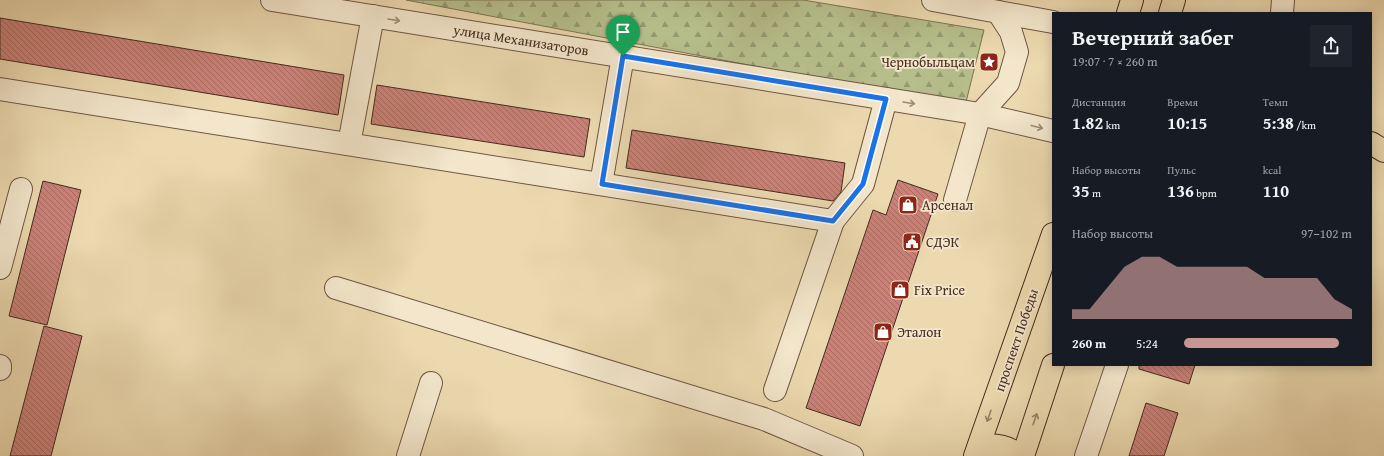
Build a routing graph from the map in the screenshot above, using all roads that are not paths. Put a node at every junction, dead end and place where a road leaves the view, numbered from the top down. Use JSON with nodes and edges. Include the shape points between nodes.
{"nodes":[{"id":1,"x":272,"y":0,"type":"edge"},
{"id":2,"x":933,"y":0,"type":"edge"},
{"id":3,"x":1132,"y":0,"type":"edge"},
{"id":4,"x":1174,"y":0,"type":"edge"},
{"id":5,"x":1283,"y":0,"type":"edge"},
{"id":6,"x":998,"y":12,"type":"junction"},
{"id":7,"x":1128,"y":12,"type":"edge"},
{"id":8,"x":1170,"y":12,"type":"edge"},
{"id":9,"x":1282,"y":12,"type":"edge"},
{"id":10,"x":373,"y":16,"type":"junction"},
{"id":11,"x":1052,"y":22,"type":"edge"},
{"id":12,"x":623,"y":56,"type":"junction"},
{"id":13,"x":0,"y":88,"type":"edge"},
{"id":14,"x":886,"y":99,"type":"junction"},
{"id":15,"x":980,"y":114,"type":"junction"},
{"id":16,"x":1052,"y":131,"type":"edge"},
{"id":17,"x":349,"y":144,"type":"junction"},
{"id":18,"x":1372,"y":144,"type":"edge"},
{"id":19,"x":1384,"y":151,"type":"edge"},
{"id":20,"x":602,"y":184,"type":"junction"},
{"id":21,"x":21,"y":189,"type":"dead end"},
{"id":22,"x":955,"y":200,"type":"dead end"},
{"id":23,"x":833,"y":221,"type":"junction"},
{"id":24,"x":1052,"y":237,"type":"edge"},
{"id":25,"x":3,"y":238,"type":"edge"},
{"id":26,"x":0,"y":268,"type":"edge"},
{"id":27,"x":336,"y":288,"type":"dead end"},
{"id":28,"x":1053,"y":366,"type":"edge"},
{"id":29,"x":1116,"y":366,"type":"edge"},
{"id":30,"x":431,"y":383,"type":"dead end"},
{"id":31,"x":775,"y":390,"type":"dead end"},
{"id":32,"x":977,"y":451,"type":"edge"},
{"id":33,"x":408,"y":456,"type":"edge"},
{"id":34,"x":852,"y":456,"type":"edge"},
{"id":35,"x":1019,"y":456,"type":"edge"},
{"id":36,"x":1023,"y":456,"type":"edge"},
{"id":37,"x":1086,"y":456,"type":"edge"}],
"edges":[{"from":1,"to":10,"type":"street","name":"улица Механизаторов"},
{"from":2,"to":6,"type":"street"},
{"from":3,"to":7,"type":"main road"},
{"from":4,"to":8,"type":"main road"},
{"from":5,"to":9,"type":"street"},
{"from":6,"to":11,"type":"street"},
{"from":6,"to":15,"type":"street","via":[[1011,32],[1017,52],[1008,83]]},
{"from":10,"to":12,"type":"street","name":"улица Механизаторов","one_way":true},
{"from":10,"to":17,"type":"street"},
{"from":12,"to":14,"type":"street","name":"улица Механизаторов"},
{"from":12,"to":20,"type":"street"},
{"from":13,"to":17,"type":"street"},
{"from":14,"to":15,"type":"street","name":"улица Механизаторов","one_way":true},
{"from":14,"to":23,"type":"street","via":[[863,184]]},
{"from":15,"to":16,"type":"street","name":"улица Механизаторов","one_way":true},
{"from":15,"to":22,"type":"street"},
{"from":17,"to":20,"type":"street"},
{"from":18,"to":19,"type":"main road"},
{"from":20,"to":23,"type":"street"},
{"from":21,"to":25,"type":"street"},
{"from":23,"to":31,"type":"street"},
{"from":24,"to":32,"type":"main road","name":"проспект Победы","one_way":true},
{"from":25,"to":26,"type":"street"},
{"from":27,"to":34,"type":"street","via":[[764,419]]},
{"from":36,"to":28,"type":"main road","one_way":true},
{"from":29,"to":37,"type":"street"},
{"from":30,"to":33,"type":"street"},
{"from":32,"to":35,"type":"main road","name":"проспект Победы","via":[[990,444],[1004,446]]}]}
